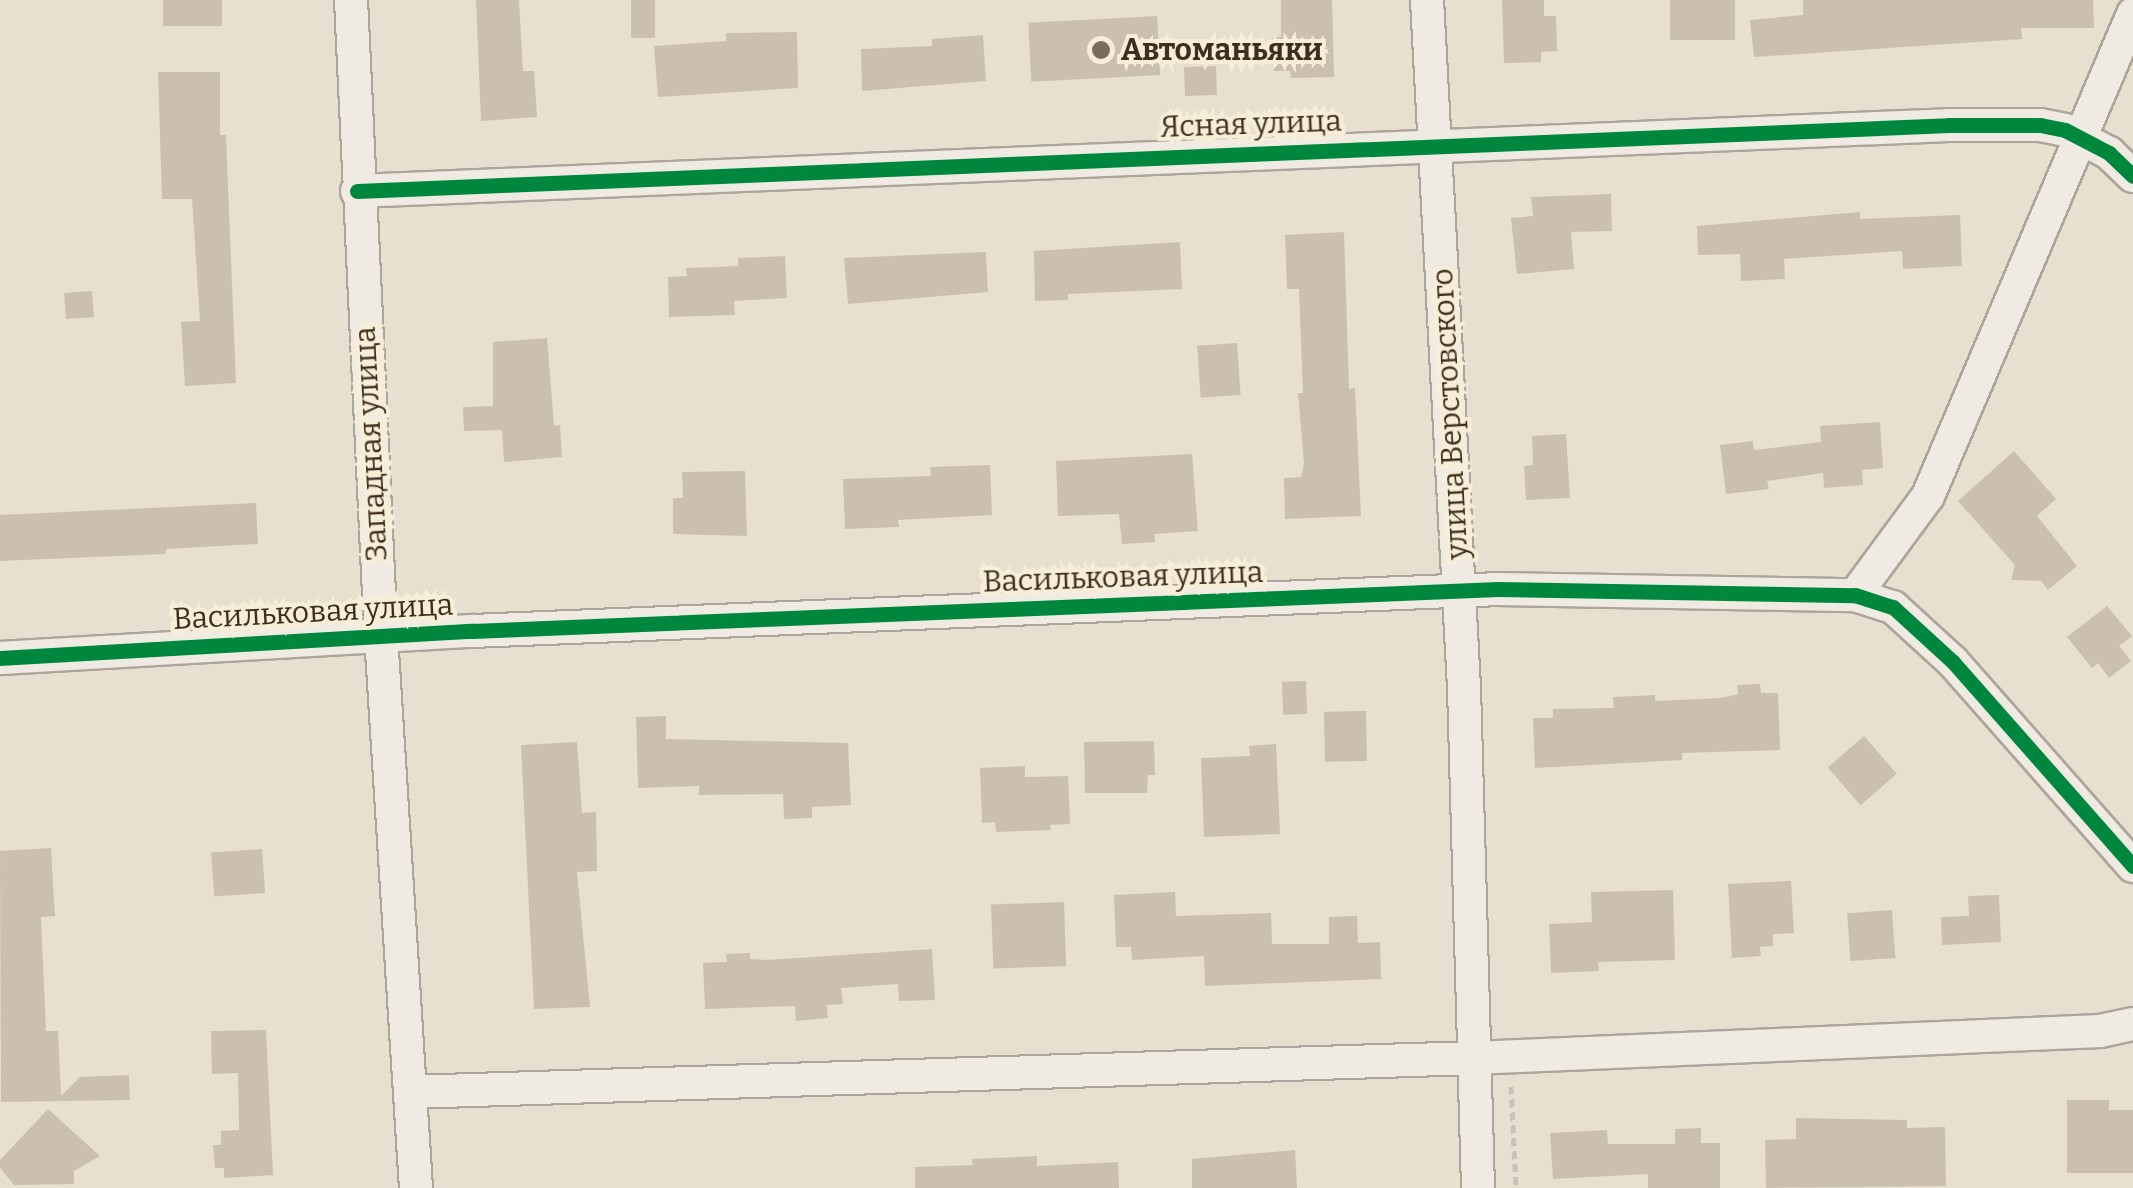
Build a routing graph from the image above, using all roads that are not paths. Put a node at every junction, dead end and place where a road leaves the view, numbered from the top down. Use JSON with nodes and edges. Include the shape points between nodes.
{"nodes":[{"id":1,"x":351,"y":0,"type":"edge"},
{"id":2,"x":1427,"y":0,"type":"edge"},
{"id":3,"x":2133,"y":14,"type":"edge"},
{"id":4,"x":2081,"y":137,"type":"junction"},
{"id":5,"x":1436,"y":144,"type":"junction"},
{"id":6,"x":2133,"y":176,"type":"edge"},
{"id":7,"x":357,"y":191,"type":"junction"},
{"id":8,"x":1458,"y":591,"type":"junction"},
{"id":9,"x":1855,"y":594,"type":"junction"},
{"id":10,"x":381,"y":636,"type":"junction"},
{"id":11,"x":0,"y":658,"type":"edge"},
{"id":12,"x":2133,"y":866,"type":"edge"},
{"id":13,"x":2133,"y":1024,"type":"edge"},
{"id":14,"x":1473,"y":1058,"type":"junction"},
{"id":15,"x":410,"y":1092,"type":"junction"},
{"id":16,"x":416,"y":1188,"type":"edge"},
{"id":17,"x":1478,"y":1188,"type":"edge"}],
"edges":[{"from":1,"to":7,"type":"street","name":"Западная улица"},
{"from":2,"to":5,"type":"street","name":"улица Верстовского"},
{"from":3,"to":4,"type":"street"},
{"from":4,"to":5,"type":"street","name":"Ясная улица","via":[[2040,125],[1949,125]]},
{"from":4,"to":6,"type":"street","name":"Ясная улица"},
{"from":4,"to":9,"type":"street","via":[[1928,496]]},
{"from":5,"to":7,"type":"street","name":"Ясная улица"},
{"from":5,"to":8,"type":"street","name":"улица Верстовского"},
{"from":7,"to":10,"type":"street","name":"Западная улица"},
{"from":8,"to":9,"type":"street","name":"Васильковая улица"},
{"from":8,"to":10,"type":"street","name":"Васильковая улица"},
{"from":8,"to":14,"type":"street","name":"улица Верстовского"},
{"from":9,"to":12,"type":"street","name":"Васильковая улица","via":[[1893,607],[1953,662]]},
{"from":10,"to":11,"type":"street","name":"Васильковая улица"},
{"from":10,"to":15,"type":"street","name":"Западная улица"},
{"from":13,"to":14,"type":"street","via":[[2100,1031]]},
{"from":14,"to":15,"type":"street"},
{"from":14,"to":17,"type":"street","name":"улица Верстовского"},
{"from":15,"to":16,"type":"street","name":"Западная улица"}]}
